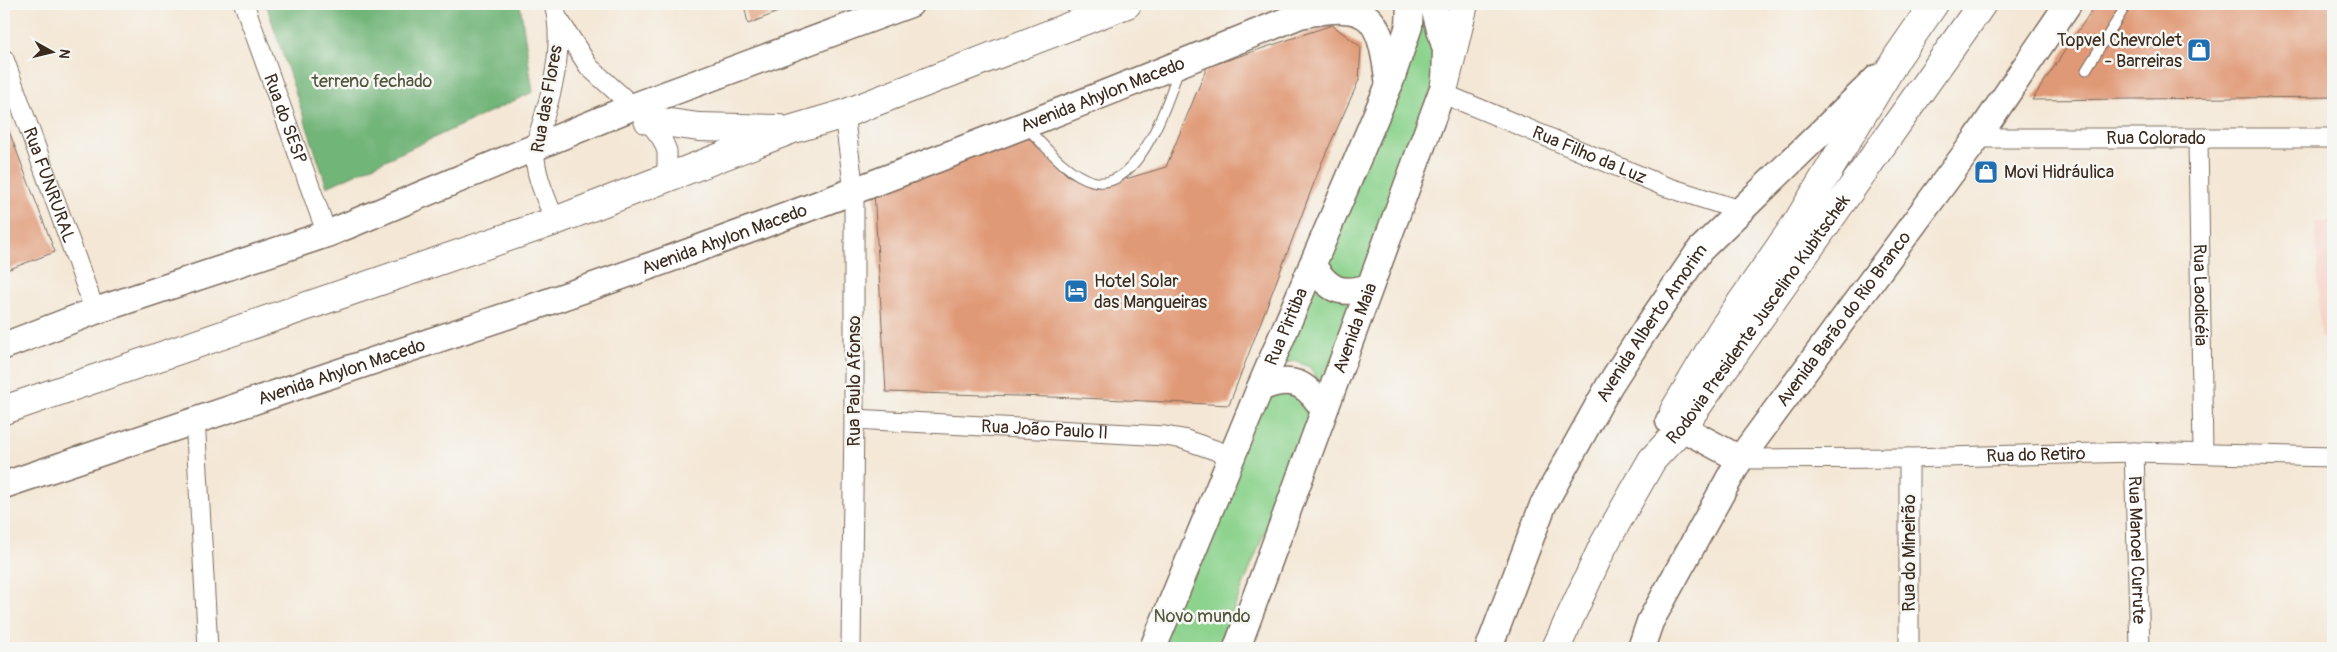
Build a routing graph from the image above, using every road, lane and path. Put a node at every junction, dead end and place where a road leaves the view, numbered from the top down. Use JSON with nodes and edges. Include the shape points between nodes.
{"nodes":[{"id":1,"x":244,"y":4,"type":"edge"},
{"id":2,"x":910,"y":4,"type":"edge"},
{"id":3,"x":1128,"y":4,"type":"edge"},
{"id":4,"x":1410,"y":4,"type":"edge"},
{"id":5,"x":1433,"y":4,"type":"edge"},
{"id":6,"x":1464,"y":4,"type":"edge"},
{"id":7,"x":1934,"y":4,"type":"edge"},
{"id":8,"x":1982,"y":4,"type":"edge"},
{"id":9,"x":2068,"y":4,"type":"edge"},
{"id":10,"x":2127,"y":4,"type":"edge"},
{"id":11,"x":557,"y":12,"type":"edge"},
{"id":12,"x":1898,"y":56,"type":"junction"},
{"id":13,"x":4,"y":59,"type":"edge"},
{"id":14,"x":1181,"y":64,"type":"junction"},
{"id":15,"x":2086,"y":70,"type":"dead end"},
{"id":16,"x":1389,"y":85,"type":"junction"},
{"id":17,"x":1444,"y":88,"type":"junction"},
{"id":18,"x":640,"y":114,"type":"junction"},
{"id":19,"x":844,"y":114,"type":"junction"},
{"id":20,"x":1023,"y":124,"type":"junction"},
{"id":21,"x":794,"y":129,"type":"junction"},
{"id":22,"x":1978,"y":138,"type":"junction"},
{"id":23,"x":2333,"y":138,"type":"edge"},
{"id":24,"x":2198,"y":139,"type":"junction"},
{"id":25,"x":535,"y":148,"type":"junction"},
{"id":26,"x":667,"y":179,"type":"junction"},
{"id":27,"x":854,"y":191,"type":"junction"},
{"id":28,"x":1739,"y":210,"type":"junction"},
{"id":29,"x":555,"y":221,"type":"junction"},
{"id":30,"x":327,"y":234,"type":"junction"},
{"id":31,"x":1312,"y":265,"type":"junction"},
{"id":32,"x":1370,"y":287,"type":"junction"},
{"id":33,"x":95,"y":311,"type":"junction"},
{"id":34,"x":4,"y":346,"type":"edge"},
{"id":35,"x":1260,"y":388,"type":"junction"},
{"id":36,"x":4,"y":410,"type":"edge"},
{"id":37,"x":1324,"y":410,"type":"junction"},
{"id":38,"x":195,"y":418,"type":"junction"},
{"id":39,"x":854,"y":419,"type":"junction"},
{"id":40,"x":1675,"y":425,"type":"junction"},
{"id":41,"x":2134,"y":452,"type":"junction"},
{"id":42,"x":2203,"y":453,"type":"junction"},
{"id":43,"x":1232,"y":456,"type":"junction"},
{"id":44,"x":2333,"y":457,"type":"edge"},
{"id":45,"x":1910,"y":458,"type":"junction"},
{"id":46,"x":1740,"y":459,"type":"junction"},
{"id":47,"x":4,"y":485,"type":"edge"},
{"id":48,"x":208,"y":648,"type":"edge"},
{"id":49,"x":851,"y":648,"type":"edge"},
{"id":50,"x":1152,"y":648,"type":"edge"},
{"id":51,"x":1237,"y":648,"type":"edge"},
{"id":52,"x":1490,"y":648,"type":"edge"},
{"id":53,"x":1556,"y":648,"type":"edge"},
{"id":54,"x":1641,"y":648,"type":"edge"},
{"id":55,"x":1909,"y":648,"type":"edge"},
{"id":56,"x":2140,"y":648,"type":"edge"}],
"edges":[{"from":1,"to":30,"type":"street","name":"Rua do SESP"},
{"from":2,"to":18,"type":"main road"},
{"from":3,"to":19,"type":"highway"},
{"from":4,"to":16,"type":"main road","name":"Rua Piritiba","via":[[1409,26]]},
{"from":5,"to":17,"type":"main road","name":"Avenida Maia","via":[[1446,50]]},
{"from":6,"to":17,"type":"highway"},
{"from":7,"to":12,"type":"highway"},
{"from":8,"to":40,"type":"highway","name":"Rodovia Presidente Juscelino Kubitschek"},
{"from":9,"to":22,"type":"main road","name":"Avenida Barão do Rio Branco"},
{"from":10,"to":15,"type":"lane"},
{"from":11,"to":18,"type":"street","via":[[589,67]]},
{"from":11,"to":25,"type":"street","name":"Rua das Flores","via":[[553,88]]},
{"from":12,"to":28,"type":"main road","name":"Avenida Alberto Amorim","via":[[1821,135]]},
{"from":12,"to":40,"type":"highway","via":[[1798,221],[1688,383]]},
{"from":13,"to":33,"type":"street","name":"Rua FUNRURAL"},
{"from":14,"to":16,"type":"main road","name":"Avenida Ahylon Macedo","via":[[1300,15],[1346,9],[1366,16],[1376,28],[1384,46]]},
{"from":14,"to":20,"type":"main road","name":"Avenida Ahylon Macedo"},
{"from":14,"to":20,"type":"lane","via":[[1170,98],[1149,142],[1122,176],[1101,182],[1077,174]]},
{"from":16,"to":31,"type":"main road","name":"Rua Piritiba"},
{"from":17,"to":28,"type":"street","name":"Rua Filho da Luz","via":[[1664,186]]},
{"from":17,"to":32,"type":"main road","name":"Avenida Maia"},
{"from":18,"to":21,"type":"highway","via":[[699,127]]},
{"from":18,"to":25,"type":"main road"},
{"from":18,"to":26,"type":"street","via":[[662,139]]},
{"from":19,"to":21,"type":"highway"},
{"from":19,"to":27,"type":"street","name":"Rua Paulo Afonso"},
{"from":20,"to":27,"type":"main road","name":"Avenida Ahylon Macedo"},
{"from":21,"to":26,"type":"highway"},
{"from":22,"to":24,"type":"street","name":"Rua Colorado"},
{"from":22,"to":46,"type":"main road","name":"Avenida Barão do Rio Branco"},
{"from":23,"to":24,"type":"street","name":"Rua Colorado"},
{"from":24,"to":42,"type":"street","name":"Rua Laodicéia"},
{"from":25,"to":29,"type":"street","name":"Rua das Flores","via":[[540,179]]},
{"from":25,"to":30,"type":"main road"},
{"from":26,"to":29,"type":"highway"},
{"from":27,"to":38,"type":"main road","name":"Avenida Ahylon Macedo","via":[[542,304]]},
{"from":27,"to":39,"type":"street","name":"Rua Paulo Afonso"},
{"from":28,"to":52,"type":"main road","name":"Avenida Alberto Amorim","via":[[1700,250],[1609,386],[1543,505]]},
{"from":29,"to":36,"type":"highway"},
{"from":30,"to":33,"type":"main road"},
{"from":31,"to":32,"type":"main road","via":[[1326,284],[1335,289],[1355,291]]},
{"from":31,"to":35,"type":"main road","name":"Rua Piritiba"},
{"from":32,"to":37,"type":"main road","name":"Avenida Maia"},
{"from":33,"to":34,"type":"main road"},
{"from":35,"to":37,"type":"main road","via":[[1289,381],[1302,384],[1314,394]]},
{"from":35,"to":43,"type":"main road","name":"Rua Piritiba"},
{"from":37,"to":51,"type":"main road","name":"Avenida Maia"},
{"from":38,"to":47,"type":"main road","name":"Avenida Ahylon Macedo"},
{"from":38,"to":48,"type":"street"},
{"from":39,"to":43,"type":"street","name":"Rua João Paulo II","via":[[1165,436]]},
{"from":39,"to":49,"type":"street","name":"Rua Paulo Afonso"},
{"from":40,"to":46,"type":"main road"},
{"from":40,"to":53,"type":"highway","name":"Rodovia Presidente Juscelino Kubitschek","via":[[1603,546]]},
{"from":41,"to":42,"type":"street","name":"Rua do Retiro"},
{"from":41,"to":45,"type":"street","name":"Rua do Retiro"},
{"from":41,"to":56,"type":"street","name":"Rua Manoel Currute"},
{"from":42,"to":44,"type":"street","name":"Rua do Retiro"},
{"from":43,"to":50,"type":"main road","name":"Rua Piritiba"},
{"from":45,"to":46,"type":"street","name":"Rua do Retiro"},
{"from":45,"to":55,"type":"street","name":"Rua do Mineirão"},
{"from":46,"to":54,"type":"main road","name":"Avenida Barão do Rio Branco","via":[[1650,622]]}]}
